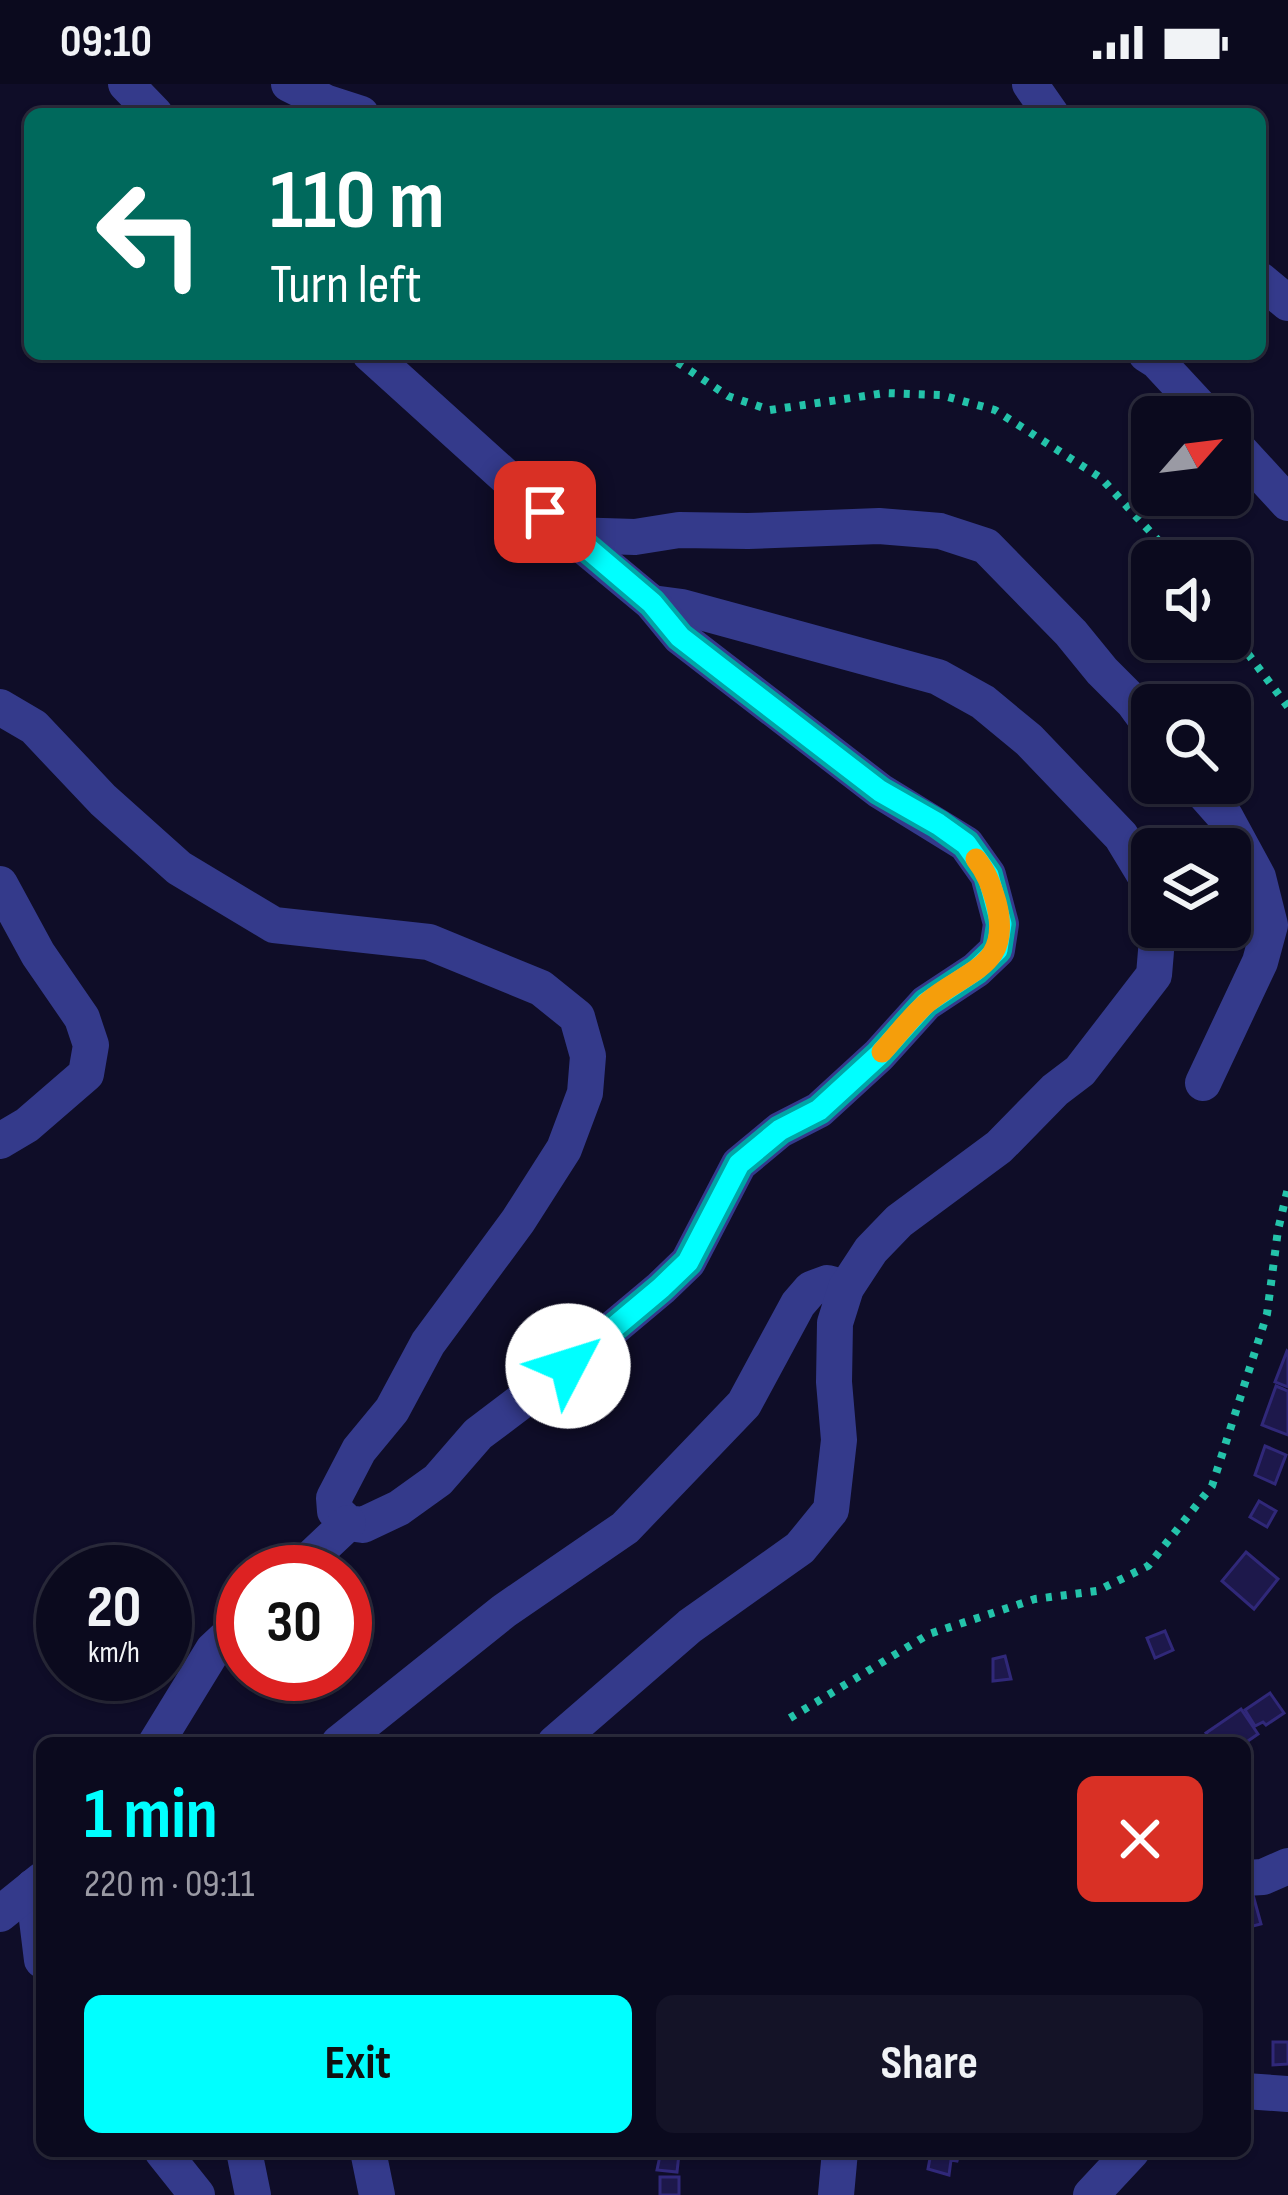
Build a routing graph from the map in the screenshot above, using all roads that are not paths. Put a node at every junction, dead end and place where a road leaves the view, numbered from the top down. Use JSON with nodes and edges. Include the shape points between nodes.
{"nodes":[{"id":1,"x":126,"y":84,"type":"edge"},
{"id":2,"x":289,"y":84,"type":"edge"},
{"id":3,"x":149,"y":108,"type":"edge"},
{"id":4,"x":343,"y":108,"type":"edge"},
{"id":5,"x":377,"y":360,"type":"edge"},
{"id":6,"x":1155,"y":360,"type":"edge"},
{"id":7,"x":1190,"y":396,"type":"edge"},
{"id":8,"x":1251,"y":463,"type":"edge"},
{"id":9,"x":1288,"y":503,"type":"edge"},
{"id":10,"x":570,"y":535,"type":"junction"},
{"id":11,"x":652,"y":603,"type":"junction"},
{"id":12,"x":1131,"y":700,"type":"edge"},
{"id":13,"x":0,"y":706,"type":"edge"},
{"id":14,"x":1214,"y":804,"type":"edge"},
{"id":15,"x":1131,"y":852,"type":"edge"},
{"id":16,"x":0,"y":884,"type":"edge"},
{"id":17,"x":1156,"y":948,"type":"edge"},
{"id":18,"x":1203,"y":1083,"type":"dead end"},
{"id":19,"x":0,"y":1141,"type":"edge"},
{"id":20,"x":846,"y":1288,"type":"junction"},
{"id":21,"x":348,"y":1523,"type":"junction"},
{"id":22,"x":325,"y":1545,"type":"edge"},
{"id":23,"x":216,"y":1647,"type":"edge"},
{"id":24,"x":160,"y":1737,"type":"edge"},
{"id":25,"x":346,"y":1737,"type":"edge"},
{"id":26,"x":563,"y":1737,"type":"edge"},
{"id":27,"x":1288,"y":1866,"type":"edge"},
{"id":28,"x":1251,"y":1878,"type":"edge"},
{"id":29,"x":36,"y":1885,"type":"edge"},
{"id":30,"x":0,"y":1914,"type":"edge"},
{"id":31,"x":1251,"y":2091,"type":"edge"},
{"id":32,"x":1288,"y":2094,"type":"edge"},
{"id":33,"x":167,"y":2157,"type":"edge"},
{"id":34,"x":245,"y":2157,"type":"edge"},
{"id":35,"x":369,"y":2157,"type":"edge"},
{"id":36,"x":839,"y":2157,"type":"edge"},
{"id":37,"x":1126,"y":2157,"type":"edge"},
{"id":38,"x":197,"y":2195,"type":"edge"},
{"id":39,"x":254,"y":2195,"type":"edge"},
{"id":40,"x":377,"y":2195,"type":"edge"},
{"id":41,"x":836,"y":2195,"type":"edge"},
{"id":42,"x":1091,"y":2195,"type":"edge"}],
"edges":[{"from":1,"to":3,"type":"street"},
{"from":2,"to":4,"type":"street"},
{"from":5,"to":10,"type":"street"},
{"from":6,"to":7,"type":"street"},
{"from":8,"to":9,"type":"street"},
{"from":10,"to":11,"type":"street"},
{"from":10,"to":12,"type":"street","via":[[940,530],[986,546]]},
{"from":11,"to":15,"type":"street","via":[[938,677],[1029,740]]},
{"from":11,"to":21,"type":"street","via":[[680,637],[783,718],[966,844],[988,875],[1001,924],[997,950],[926,1003],[819,1110],[739,1164],[688,1262],[661,1288],[478,1434],[438,1480],[363,1526]]},
{"from":13,"to":21,"type":"street","via":[[34,727],[179,868],[274,925],[429,943],[541,988],[577,1017],[585,1093],[564,1149],[359,1450],[334,1498]]},
{"from":14,"to":18,"type":"street","via":[[1258,877],[1270,925]]},
{"from":16,"to":19,"type":"street","via":[[91,1046],[86,1074]]},
{"from":17,"to":20,"type":"street","via":[[1154,975],[1080,1071],[999,1147],[899,1221]]},
{"from":20,"to":25,"type":"street","via":[[811,1289],[745,1404],[625,1528],[504,1611]]},
{"from":20,"to":26,"type":"street","via":[[835,1323],[839,1440],[831,1510],[800,1548],[690,1627]]},
{"from":21,"to":22,"type":"street"},
{"from":23,"to":24,"type":"street"},
{"from":27,"to":28,"type":"street"},
{"from":29,"to":30,"type":"street"},
{"from":31,"to":32,"type":"street"},
{"from":33,"to":38,"type":"street"},
{"from":34,"to":39,"type":"street"},
{"from":35,"to":40,"type":"street"},
{"from":36,"to":41,"type":"street"},
{"from":37,"to":42,"type":"street"}]}
